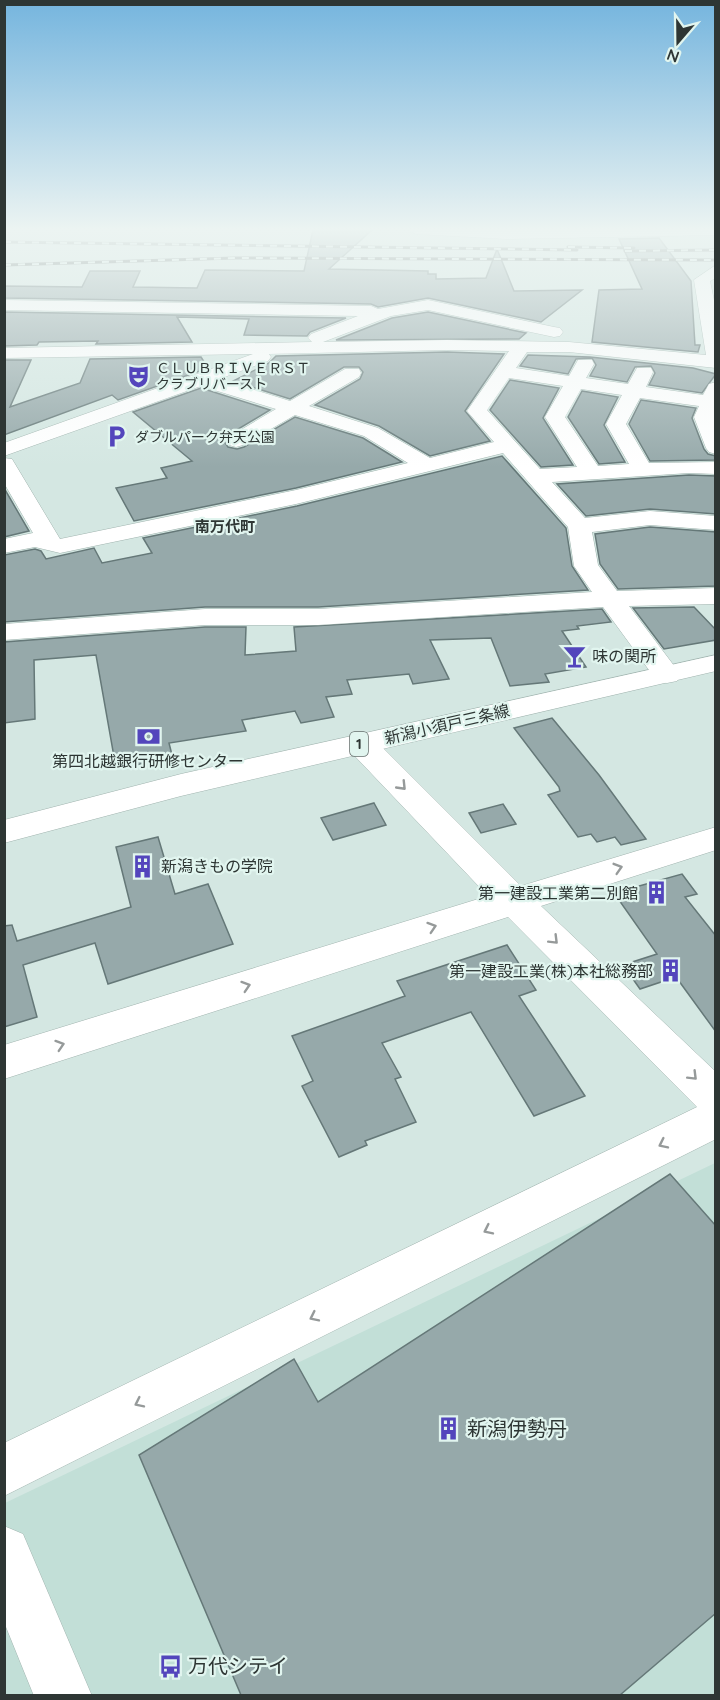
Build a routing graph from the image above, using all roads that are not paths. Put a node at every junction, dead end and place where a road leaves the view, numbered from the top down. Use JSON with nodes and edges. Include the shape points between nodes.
{"nodes":[{"id":1,"x":102,"y":309,"type":"edge"},
{"id":2,"x":271,"y":309,"type":"edge"},
{"id":3,"x":398,"y":309,"type":"edge"},
{"id":4,"x":448,"y":309,"type":"edge"},
{"id":5,"x":707,"y":309,"type":"edge"},
{"id":6,"x":391,"y":311,"type":"junction"},
{"id":7,"x":522,"y":346,"type":"junction"},
{"id":8,"x":563,"y":347,"type":"junction"},
{"id":9,"x":289,"y":348,"type":"junction"},
{"id":10,"x":214,"y":349,"type":"junction"},
{"id":11,"x":593,"y":350,"type":"junction"},
{"id":12,"x":87,"y":351,"type":"junction"},
{"id":13,"x":4,"y":353,"type":"edge"},
{"id":14,"x":652,"y":356,"type":"junction"},
{"id":15,"x":715,"y":362,"type":"edge"},
{"id":16,"x":221,"y":371,"type":"junction"},
{"id":17,"x":505,"y":372,"type":"junction"},
{"id":18,"x":352,"y":374,"type":"dead end"},
{"id":19,"x":199,"y":379,"type":"junction"},
{"id":20,"x":574,"y":382,"type":"junction"},
{"id":21,"x":633,"y":391,"type":"junction"},
{"id":22,"x":713,"y":395,"type":"edge"},
{"id":23,"x":291,"y":409,"type":"junction"},
{"id":24,"x":236,"y":441,"type":"dead end"},
{"id":25,"x":508,"y":445,"type":"junction"},
{"id":26,"x":716,"y":448,"type":"edge"},
{"id":27,"x":5,"y":453,"type":"edge"},
{"id":28,"x":429,"y":466,"type":"junction"},
{"id":29,"x":716,"y":468,"type":"edge"},
{"id":30,"x":643,"y":470,"type":"junction"},
{"id":31,"x":592,"y":473,"type":"junction"},
{"id":32,"x":534,"y":477,"type":"junction"},
{"id":33,"x":716,"y":523,"type":"edge"},
{"id":34,"x":579,"y":526,"type":"junction"},
{"id":35,"x":51,"y":543,"type":"junction"},
{"id":36,"x":4,"y":546,"type":"edge"},
{"id":37,"x":716,"y":596,"type":"edge"},
{"id":38,"x":609,"y":598,"type":"junction"},
{"id":39,"x":4,"y":632,"type":"edge"},
{"id":40,"x":716,"y":663,"type":"edge"},
{"id":41,"x":667,"y":675,"type":"junction"},
{"id":42,"x":361,"y":744,"type":"junction"},
{"id":43,"x":4,"y":832,"type":"edge"},
{"id":44,"x":716,"y":838,"type":"edge"},
{"id":45,"x":514,"y":901,"type":"junction"},
{"id":46,"x":4,"y":1062,"type":"edge"},
{"id":47,"x":716,"y":1098,"type":"edge"},
{"id":48,"x":716,"y":1118,"type":"edge"},
{"id":49,"x":4,"y":1470,"type":"edge"},
{"id":50,"x":4,"y":1553,"type":"edge"},
{"id":51,"x":63,"y":1695,"type":"edge"}],
"edges":[{"from":1,"to":12,"type":"street"},
{"from":2,"to":6,"type":"street"},
{"from":3,"to":6,"type":"street"},
{"from":4,"to":8,"type":"street","via":[[563,334]]},
{"from":5,"to":15,"type":"street"},
{"from":6,"to":9,"type":"street"},
{"from":7,"to":8,"type":"street"},
{"from":7,"to":9,"type":"street"},
{"from":7,"to":17,"type":"street"},
{"from":8,"to":11,"type":"street"},
{"from":9,"to":10,"type":"street"},
{"from":9,"to":16,"type":"street"},
{"from":10,"to":12,"type":"street"},
{"from":10,"to":16,"type":"street","via":[[233,356]]},
{"from":11,"to":14,"type":"street"},
{"from":11,"to":20,"type":"street"},
{"from":12,"to":13,"type":"street"},
{"from":14,"to":15,"type":"street"},
{"from":14,"to":21,"type":"street"},
{"from":16,"to":19,"type":"street"},
{"from":17,"to":20,"type":"street"},
{"from":17,"to":25,"type":"street","via":[[477,411]]},
{"from":18,"to":23,"type":"street"},
{"from":19,"to":23,"type":"street"},
{"from":19,"to":27,"type":"street"},
{"from":20,"to":21,"type":"street"},
{"from":20,"to":31,"type":"street","via":[[555,417]]},
{"from":21,"to":22,"type":"street"},
{"from":21,"to":30,"type":"street","via":[[616,424]]},
{"from":22,"to":26,"type":"street","via":[[705,417]]},
{"from":23,"to":24,"type":"street"},
{"from":23,"to":28,"type":"street","via":[[371,432]]},
{"from":25,"to":28,"type":"street"},
{"from":25,"to":32,"type":"street"},
{"from":27,"to":35,"type":"street"},
{"from":28,"to":35,"type":"street","via":[[60,546]]},
{"from":29,"to":30,"type":"street"},
{"from":30,"to":31,"type":"street"},
{"from":31,"to":32,"type":"street"},
{"from":32,"to":34,"type":"street"},
{"from":33,"to":34,"type":"street","via":[[650,518]]},
{"from":34,"to":38,"type":"street","via":[[586,566]]},
{"from":35,"to":36,"type":"street","via":[[35,540]]},
{"from":37,"to":38,"type":"street"},
{"from":38,"to":39,"type":"street","via":[[318,617],[205,617]]},
{"from":38,"to":41,"type":"street"},
{"from":40,"to":41,"type":"street","name":"新潟小須戸三条線","number":"1"},
{"from":41,"to":42,"type":"street","name":"新潟小須戸三条線","number":"1"},
{"from":42,"to":43,"type":"street","name":"新潟小須戸三条線","number":"1","via":[[181,785]]},
{"from":42,"to":45,"type":"street","one_way":true},
{"from":45,"to":44,"type":"street","one_way":true},
{"from":46,"to":45,"type":"street","one_way":true},
{"from":45,"to":47,"type":"street","one_way":true},
{"from":48,"to":49,"type":"street","one_way":true},
{"from":50,"to":51,"type":"street"}]}
